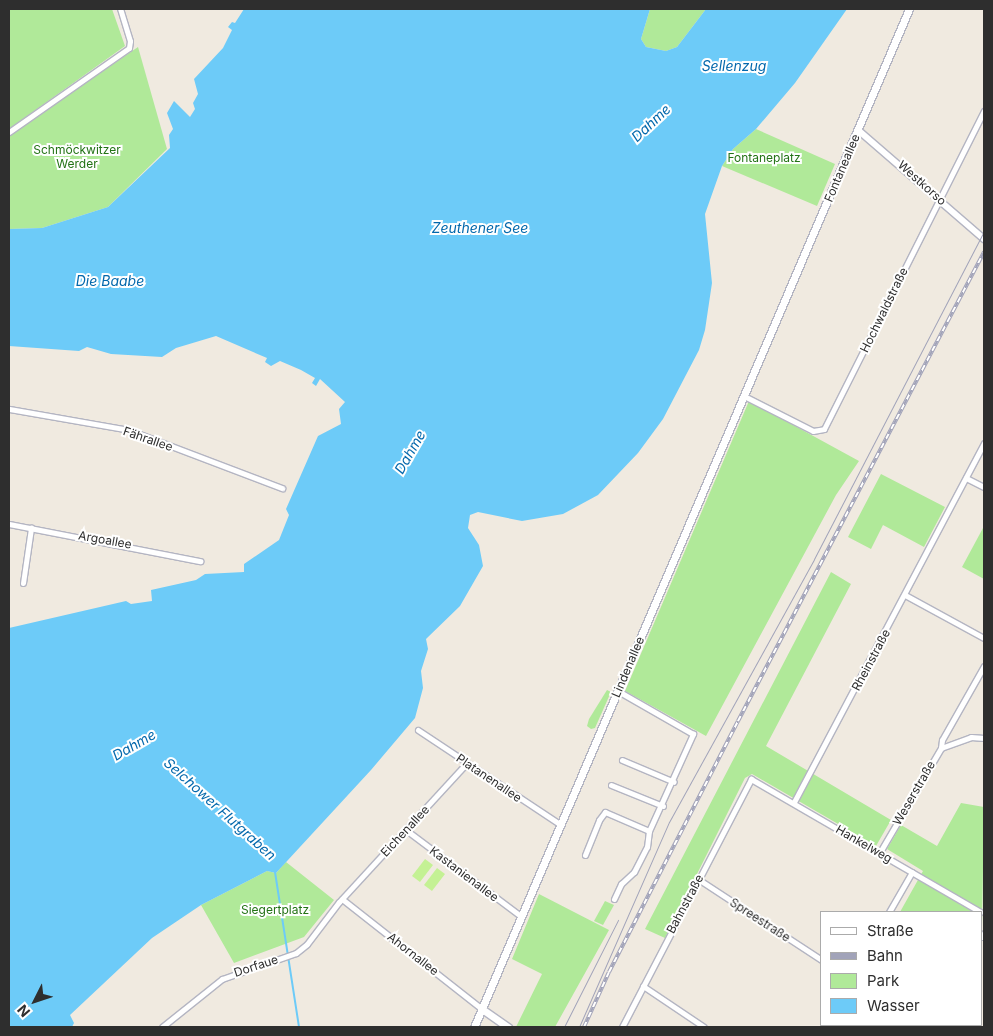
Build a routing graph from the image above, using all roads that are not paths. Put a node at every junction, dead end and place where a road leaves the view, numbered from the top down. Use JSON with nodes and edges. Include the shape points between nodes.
{"nodes":[{"id":1,"x":120,"y":9,"type":"edge"},
{"id":2,"x":909,"y":9,"type":"edge"},
{"id":3,"x":984,"y":111,"type":"edge"},
{"id":4,"x":858,"y":130,"type":"junction"},
{"id":5,"x":9,"y":132,"type":"edge"},
{"id":6,"x":939,"y":198,"type":"junction"},
{"id":7,"x":984,"y":239,"type":"edge"},
{"id":8,"x":774,"y":326,"type":"joint"},
{"id":9,"x":744,"y":396,"type":"junction"},
{"id":10,"x":9,"y":410,"type":"edge"},
{"id":11,"x":984,"y":443,"type":"edge"},
{"id":12,"x":966,"y":478,"type":"junction"},
{"id":13,"x":282,"y":488,"type":"dead end"},
{"id":14,"x":984,"y":488,"type":"edge"},
{"id":15,"x":9,"y":524,"type":"edge"},
{"id":16,"x":31,"y":528,"type":"junction"},
{"id":17,"x":200,"y":561,"type":"dead end"},
{"id":18,"x":23,"y":582,"type":"dead end"},
{"id":19,"x":904,"y":595,"type":"junction"},
{"id":20,"x":984,"y":638,"type":"edge"},
{"id":21,"x":984,"y":666,"type":"edge"},
{"id":22,"x":618,"y":691,"type":"junction"},
{"id":23,"x":418,"y":730,"type":"dead end"},
{"id":24,"x":984,"y":738,"type":"edge"},
{"id":25,"x":941,"y":748,"type":"junction"},
{"id":26,"x":622,"y":760,"type":"dead end"},
{"id":27,"x":467,"y":763,"type":"junction"},
{"id":28,"x":748,"y":780,"type":"joint"},
{"id":29,"x":674,"y":782,"type":"junction"},
{"id":30,"x":611,"y":785,"type":"dead end"},
{"id":31,"x":794,"y":802,"type":"junction"},
{"id":32,"x":663,"y":806,"type":"junction"},
{"id":33,"x":561,"y":825,"type":"junction"},
{"id":34,"x":406,"y":830,"type":"junction"},
{"id":35,"x":649,"y":831,"type":"junction"},
{"id":36,"x":880,"y":852,"type":"junction"},
{"id":37,"x":585,"y":855,"type":"dead end"},
{"id":38,"x":912,"y":872,"type":"junction"},
{"id":39,"x":698,"y":880,"type":"junction"},
{"id":40,"x":342,"y":899,"type":"junction"},
{"id":41,"x":614,"y":899,"type":"dead end"},
{"id":42,"x":890,"y":911,"type":"edge"},
{"id":43,"x":979,"y":911,"type":"edge"},
{"id":44,"x":522,"y":917,"type":"junction"},
{"id":45,"x":820,"y":959,"type":"edge"},
{"id":46,"x":643,"y":986,"type":"junction"},
{"id":47,"x":482,"y":1009,"type":"junction"},
{"id":48,"x":162,"y":1027,"type":"edge"},
{"id":49,"x":474,"y":1027,"type":"edge"},
{"id":50,"x":508,"y":1027,"type":"edge"},
{"id":51,"x":622,"y":1027,"type":"edge"},
{"id":52,"x":704,"y":1027,"type":"edge"}],
"edges":[{"from":1,"to":5,"type":"street","via":[[130,46]]},
{"from":2,"to":4,"type":"main road","name":"Fontaneallee"},
{"from":3,"to":6,"type":"street","name":"Hochwaldstraße"},
{"from":4,"to":6,"type":"street","name":"Westkorso"},
{"from":4,"to":8,"type":"main road","name":"Fontaneallee"},
{"from":6,"to":7,"type":"street","name":"Westkorso"},
{"from":6,"to":9,"type":"street","name":"Hochwaldstraße","via":[[824,429],[812,431]]},
{"from":8,"to":9,"type":"main road","name":"Lindenallee"},
{"from":9,"to":22,"type":"main road","name":"Lindenallee"},
{"from":10,"to":13,"type":"street","name":"Fährallee","via":[[129,430]]},
{"from":11,"to":12,"type":"street","name":"Rheinstraße"},
{"from":12,"to":14,"type":"street"},
{"from":12,"to":19,"type":"street","name":"Rheinstraße"},
{"from":15,"to":16,"type":"street","name":"Argoallee"},
{"from":16,"to":17,"type":"street","name":"Argoallee"},
{"from":16,"to":18,"type":"street"},
{"from":19,"to":20,"type":"street"},
{"from":19,"to":31,"type":"street","name":"Rheinstraße"},
{"from":21,"to":25,"type":"street","via":[[942,740]]},
{"from":22,"to":29,"type":"street","via":[[693,734]]},
{"from":22,"to":33,"type":"main road","name":"Lindenallee"},
{"from":23,"to":27,"type":"street","name":"Platanenallee"},
{"from":24,"to":25,"type":"street","name":"Weserstraße","via":[[964,739]]},
{"from":25,"to":36,"type":"street","name":"Weserstraße"},
{"from":26,"to":29,"type":"street"},
{"from":27,"to":33,"type":"street","name":"Platanenallee"},
{"from":27,"to":34,"type":"street","name":"Eichenallee"},
{"from":28,"to":31,"type":"street","name":"Hankelweg"},
{"from":28,"to":39,"type":"street","name":"Bahnstraße"},
{"from":29,"to":32,"type":"street"},
{"from":30,"to":32,"type":"street"},
{"from":31,"to":36,"type":"street","name":"Hankelweg"},
{"from":32,"to":35,"type":"street"},
{"from":33,"to":44,"type":"main road","name":"Lindenallee"},
{"from":34,"to":40,"type":"street","name":"Eichenallee"},
{"from":34,"to":44,"type":"street","name":"Kastanienallee"},
{"from":35,"to":37,"type":"street","via":[[605,812],[598,820]]},
{"from":35,"to":41,"type":"street","via":[[650,841],[637,868],[621,884]]},
{"from":36,"to":38,"type":"street","name":"Hankelweg"},
{"from":38,"to":42,"type":"street"},
{"from":38,"to":43,"type":"street","name":"Hankelweg"},
{"from":39,"to":45,"type":"street","name":"Spreestraße"},
{"from":39,"to":46,"type":"street","name":"Bahnstraße"},
{"from":40,"to":47,"type":"street","name":"Ahornallee"},
{"from":40,"to":48,"type":"street","name":"Dorfaue","via":[[307,944],[296,953],[222,979]]},
{"from":44,"to":47,"type":"main road","name":"Lindenallee"},
{"from":46,"to":51,"type":"street","name":"Bahnstraße"},
{"from":46,"to":52,"type":"street"},
{"from":47,"to":49,"type":"main road","name":"Lindenallee"},
{"from":47,"to":50,"type":"main road"}]}
